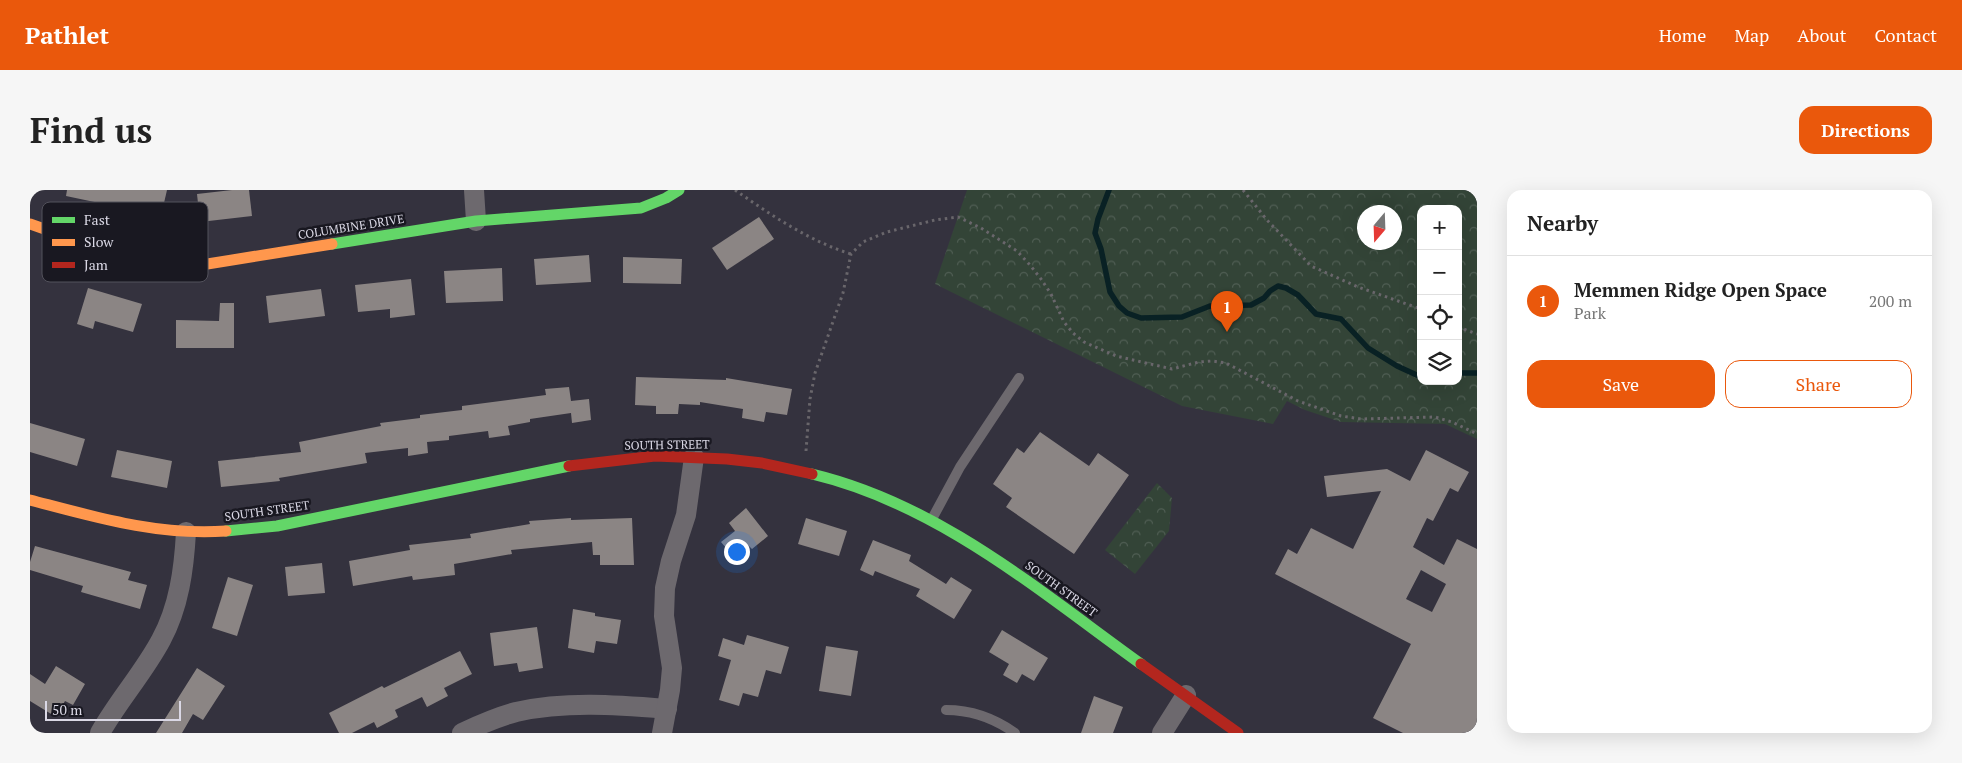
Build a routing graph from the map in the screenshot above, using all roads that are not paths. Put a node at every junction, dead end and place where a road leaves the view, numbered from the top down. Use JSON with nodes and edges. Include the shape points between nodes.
{"nodes":[{"id":1,"x":474,"y":190,"type":"edge"},
{"id":2,"x":679,"y":190,"type":"edge"},
{"id":3,"x":476,"y":221,"type":"junction"},
{"id":4,"x":30,"y":224,"type":"edge"},
{"id":5,"x":42,"y":228,"type":"edge"},
{"id":6,"x":208,"y":264,"type":"edge"},
{"id":7,"x":1019,"y":378,"type":"dead end"},
{"id":8,"x":694,"y":457,"type":"junction"},
{"id":9,"x":30,"y":500,"type":"edge"},
{"id":10,"x":931,"y":520,"type":"junction"},
{"id":11,"x":186,"y":532,"type":"junction"},
{"id":12,"x":1186,"y":695,"type":"junction"},
{"id":13,"x":667,"y":710,"type":"junction"},
{"id":14,"x":946,"y":710,"type":"dead end"},
{"id":15,"x":100,"y":733,"type":"edge"},
{"id":16,"x":462,"y":733,"type":"edge"},
{"id":17,"x":662,"y":733,"type":"edge"},
{"id":18,"x":1016,"y":733,"type":"edge"},
{"id":19,"x":1162,"y":733,"type":"edge"},
{"id":20,"x":1238,"y":733,"type":"edge"}],
"edges":[{"from":1,"to":3,"type":"street"},
{"from":2,"to":3,"type":"street","name":"COLUMBINE DRIVE","via":[[641,208]]},
{"from":3,"to":6,"type":"street","name":"COLUMBINE DRIVE"},
{"from":4,"to":5,"type":"street","name":"COLUMBINE DRIVE"},
{"from":7,"to":10,"type":"lane","via":[[960,467]]},
{"from":8,"to":10,"type":"street","name":"SOUTH STREET","via":[[753,462],[806,472],[858,488]]},
{"from":8,"to":11,"type":"street","name":"SOUTH STREET","via":[[655,456],[584,463],[277,526],[230,532]]},
{"from":8,"to":13,"type":"street","via":[[689,502],[665,588],[664,616],[672,668]]},
{"from":9,"to":11,"type":"street","name":"SOUTH STREET","via":[[125,524]]},
{"from":10,"to":12,"type":"street","name":"SOUTH STREET","via":[[986,553]]},
{"from":11,"to":15,"type":"street","via":[[178,596],[162,640]]},
{"from":12,"to":19,"type":"street"},
{"from":12,"to":20,"type":"street","name":"SOUTH STREET"},
{"from":13,"to":16,"type":"street","via":[[611,705],[556,706],[515,713]]},
{"from":13,"to":17,"type":"street"},
{"from":14,"to":18,"type":"lane","via":[[979,714]]}]}
